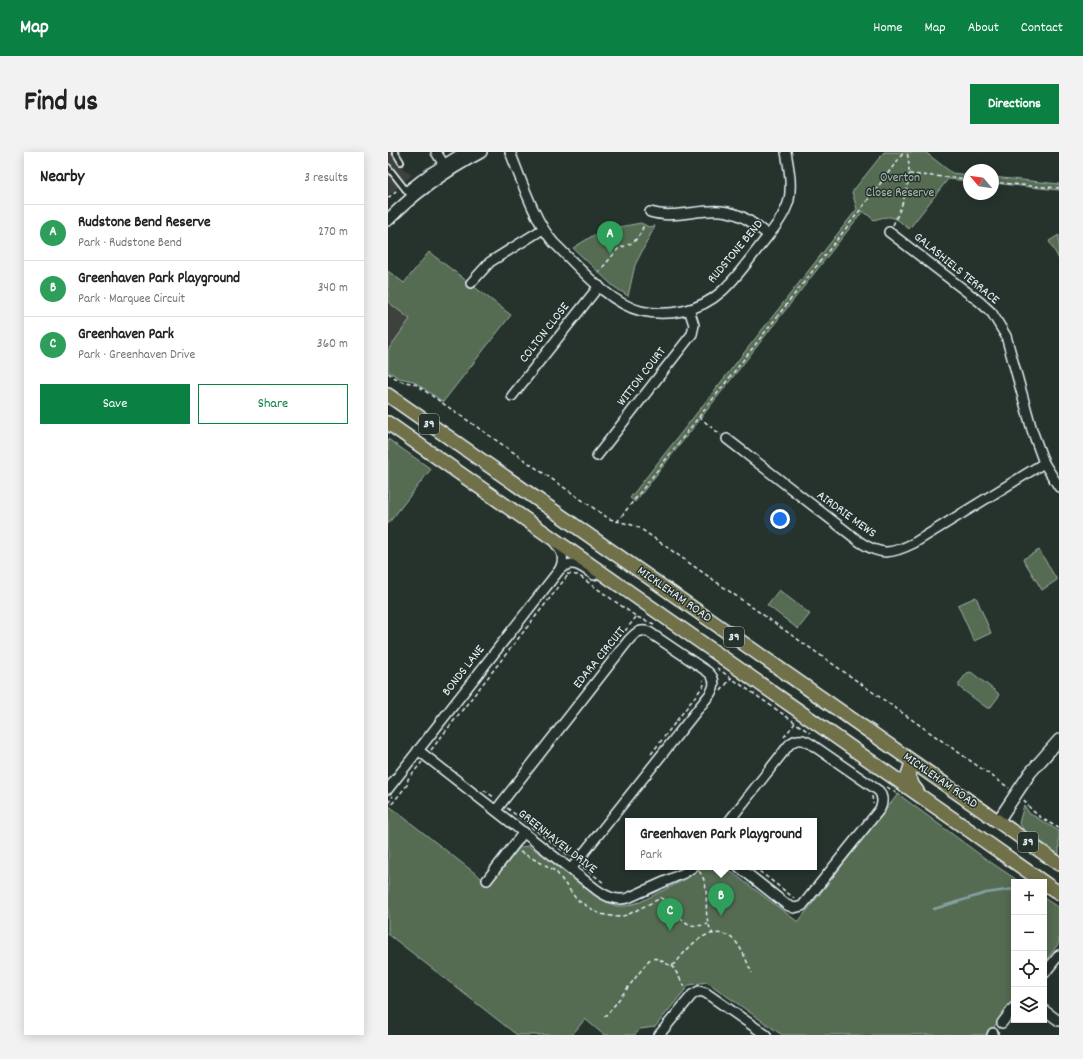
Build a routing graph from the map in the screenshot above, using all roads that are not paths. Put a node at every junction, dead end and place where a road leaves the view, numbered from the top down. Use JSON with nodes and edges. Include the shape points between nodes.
{"nodes":[{"id":1,"x":395,"y":152,"type":"edge"},
{"id":2,"x":436,"y":152,"type":"edge"},
{"id":3,"x":466,"y":152,"type":"edge"},
{"id":4,"x":482,"y":152,"type":"edge"},
{"id":5,"x":510,"y":152,"type":"edge"},
{"id":6,"x":786,"y":152,"type":"edge"},
{"id":7,"x":401,"y":162,"type":"dead end"},
{"id":8,"x":388,"y":167,"type":"edge"},
{"id":9,"x":446,"y":168,"type":"junction"},
{"id":10,"x":390,"y":173,"type":"edge"},
{"id":11,"x":407,"y":191,"type":"junction"},
{"id":12,"x":388,"y":209,"type":"edge"},
{"id":13,"x":650,"y":212,"type":"dead end"},
{"id":14,"x":388,"y":220,"type":"edge"},
{"id":15,"x":544,"y":229,"type":"junction"},
{"id":16,"x":889,"y":232,"type":"road end"},
{"id":17,"x":768,"y":235,"type":"junction"},
{"id":18,"x":471,"y":283,"type":"dead end"},
{"id":19,"x":599,"y":286,"type":"junction"},
{"id":20,"x":689,"y":310,"type":"junction"},
{"id":21,"x":388,"y":395,"type":"edge"},
{"id":22,"x":512,"y":396,"type":"dead end"},
{"id":23,"x":388,"y":423,"type":"edge"},
{"id":24,"x":727,"y":439,"type":"road end"},
{"id":25,"x":597,"y":456,"type":"dead end"},
{"id":26,"x":1044,"y":463,"type":"junction"},
{"id":27,"x":1059,"y":487,"type":"edge"},
{"id":28,"x":550,"y":537,"type":"junction"},
{"id":29,"x":560,"y":569,"type":"junction"},
{"id":30,"x":670,"y":621,"type":"junction"},
{"id":31,"x":1059,"y":740,"type":"edge"},
{"id":32,"x":418,"y":750,"type":"junction"},
{"id":33,"x":918,"y":766,"type":"junction"},
{"id":34,"x":388,"y":789,"type":"edge"},
{"id":35,"x":498,"y":807,"type":"junction"},
{"id":36,"x":938,"y":809,"type":"junction"},
{"id":37,"x":731,"y":818,"type":"edge"},
{"id":38,"x":998,"y":821,"type":"junction"},
{"id":39,"x":524,"y":832,"type":"junction"},
{"id":40,"x":1059,"y":864,"type":"edge"},
{"id":41,"x":574,"y":866,"type":"junction"},
{"id":42,"x":691,"y":870,"type":"edge"},
{"id":43,"x":743,"y":870,"type":"edge"},
{"id":44,"x":1040,"y":879,"type":"edge"},
{"id":45,"x":487,"y":880,"type":"dead end"},
{"id":46,"x":1047,"y":884,"type":"edge"},
{"id":47,"x":1059,"y":893,"type":"edge"},
{"id":48,"x":1059,"y":955,"type":"edge"},
{"id":49,"x":1047,"y":970,"type":"edge"},
{"id":50,"x":1011,"y":1011,"type":"edge"},
{"id":51,"x":1047,"y":1012,"type":"edge"},
{"id":52,"x":1059,"y":1022,"type":"edge"},
{"id":53,"x":1002,"y":1024,"type":"dead end"},
{"id":54,"x":659,"y":1035,"type":"edge"},
{"id":55,"x":766,"y":1035,"type":"edge"}],
"edges":[{"from":1,"to":7,"type":"lane"},
{"from":2,"to":9,"type":"street"},
{"from":3,"to":9,"type":"street"},
{"from":4,"to":9,"type":"street"},
{"from":5,"to":15,"type":"street","name":"RUDSTONE BEND"},
{"from":6,"to":17,"type":"street","name":"RUDSTONE BEND","via":[[790,185],[788,200],[782,216]]},
{"from":8,"to":10,"type":"lane"},
{"from":9,"to":11,"type":"street"},
{"from":10,"to":11,"type":"lane"},
{"from":11,"to":12,"type":"street"},
{"from":11,"to":14,"type":"street"},
{"from":13,"to":17,"type":"street","via":[[671,215],[725,211],[745,218]]},
{"from":15,"to":18,"type":"street","via":[[490,262]]},
{"from":15,"to":19,"type":"street","name":"RUDSTONE BEND","via":[[554,243]]},
{"from":16,"to":26,"type":"street","name":"GALASHIELS TERRACE","via":[[980,302],[998,321],[1006,336],[1032,430]]},
{"from":17,"to":20,"type":"street","name":"RUDSTONE BEND","via":[[721,293]]},
{"from":19,"to":20,"type":"street","name":"RUDSTONE BEND","via":[[616,300],[641,311],[660,313]]},
{"from":19,"to":22,"type":"street","name":"COLTON CLOSE"},
{"from":20,"to":25,"type":"street","name":"WITTON COURT","via":[[694,325],[692,334]]},
{"from":21,"to":33,"type":"main road","name":"MICKLEHAM ROAD","number":"39"},
{"from":23,"to":28,"type":"main road","name":"MICKLEHAM ROAD","number":"39"},
{"from":24,"to":26,"type":"street","name":"AIRDRIE MEWS","via":[[860,542],[872,550],[883,552],[894,551],[914,543]]},
{"from":26,"to":27,"type":"street","name":"GALASHIELS TERRACE"},
{"from":28,"to":29,"type":"street","via":[[563,555],[564,560]]},
{"from":28,"to":30,"type":"main road","name":"MICKLEHAM ROAD","number":"39"},
{"from":29,"to":30,"type":"street","via":[[569,564],[579,566],[638,606]]},
{"from":29,"to":32,"type":"street","name":"BONDS LANE"},
{"from":30,"to":36,"type":"main road","name":"MICKLEHAM ROAD","number":"39"},
{"from":31,"to":38,"type":"street","via":[[1030,773]]},
{"from":32,"to":34,"type":"street","name":"BONDS LANE"},
{"from":32,"to":35,"type":"street","name":"GREENHAVEN DRIVE"},
{"from":33,"to":36,"type":"main road","via":[[912,765],[910,768],[910,782]]},
{"from":33,"to":38,"type":"main road","name":"MICKLEHAM ROAD","number":"39"},
{"from":35,"to":39,"type":"street","name":"GREENHAVEN DRIVE"},
{"from":35,"to":41,"type":"street","name":"EDARA CIRCUIT","via":[[637,632],[649,632],[708,672],[714,682],[711,691]]},
{"from":36,"to":44,"type":"main road","name":"MICKLEHAM ROAD","number":"39"},
{"from":37,"to":43,"type":"street","via":[[788,746],[799,740],[811,744],[879,791],[882,797],[882,805],[802,906],[794,908],[787,905]]},
{"from":38,"to":40,"type":"main road","name":"MICKLEHAM ROAD","number":"39"},
{"from":39,"to":41,"type":"street","name":"GREENHAVEN DRIVE"},
{"from":39,"to":45,"type":"street"},
{"from":41,"to":42,"type":"street","name":"GREENHAVEN DRIVE","via":[[605,895],[621,899]]},
{"from":46,"to":47,"type":"main road","name":"MICKLEHAM ROAD","number":"39"},
{"from":48,"to":49,"type":"street"},
{"from":50,"to":53,"type":"street"},
{"from":51,"to":52,"type":"street"},
{"from":54,"to":55,"type":"street","via":[[692,995],[699,992],[706,993]]}]}
